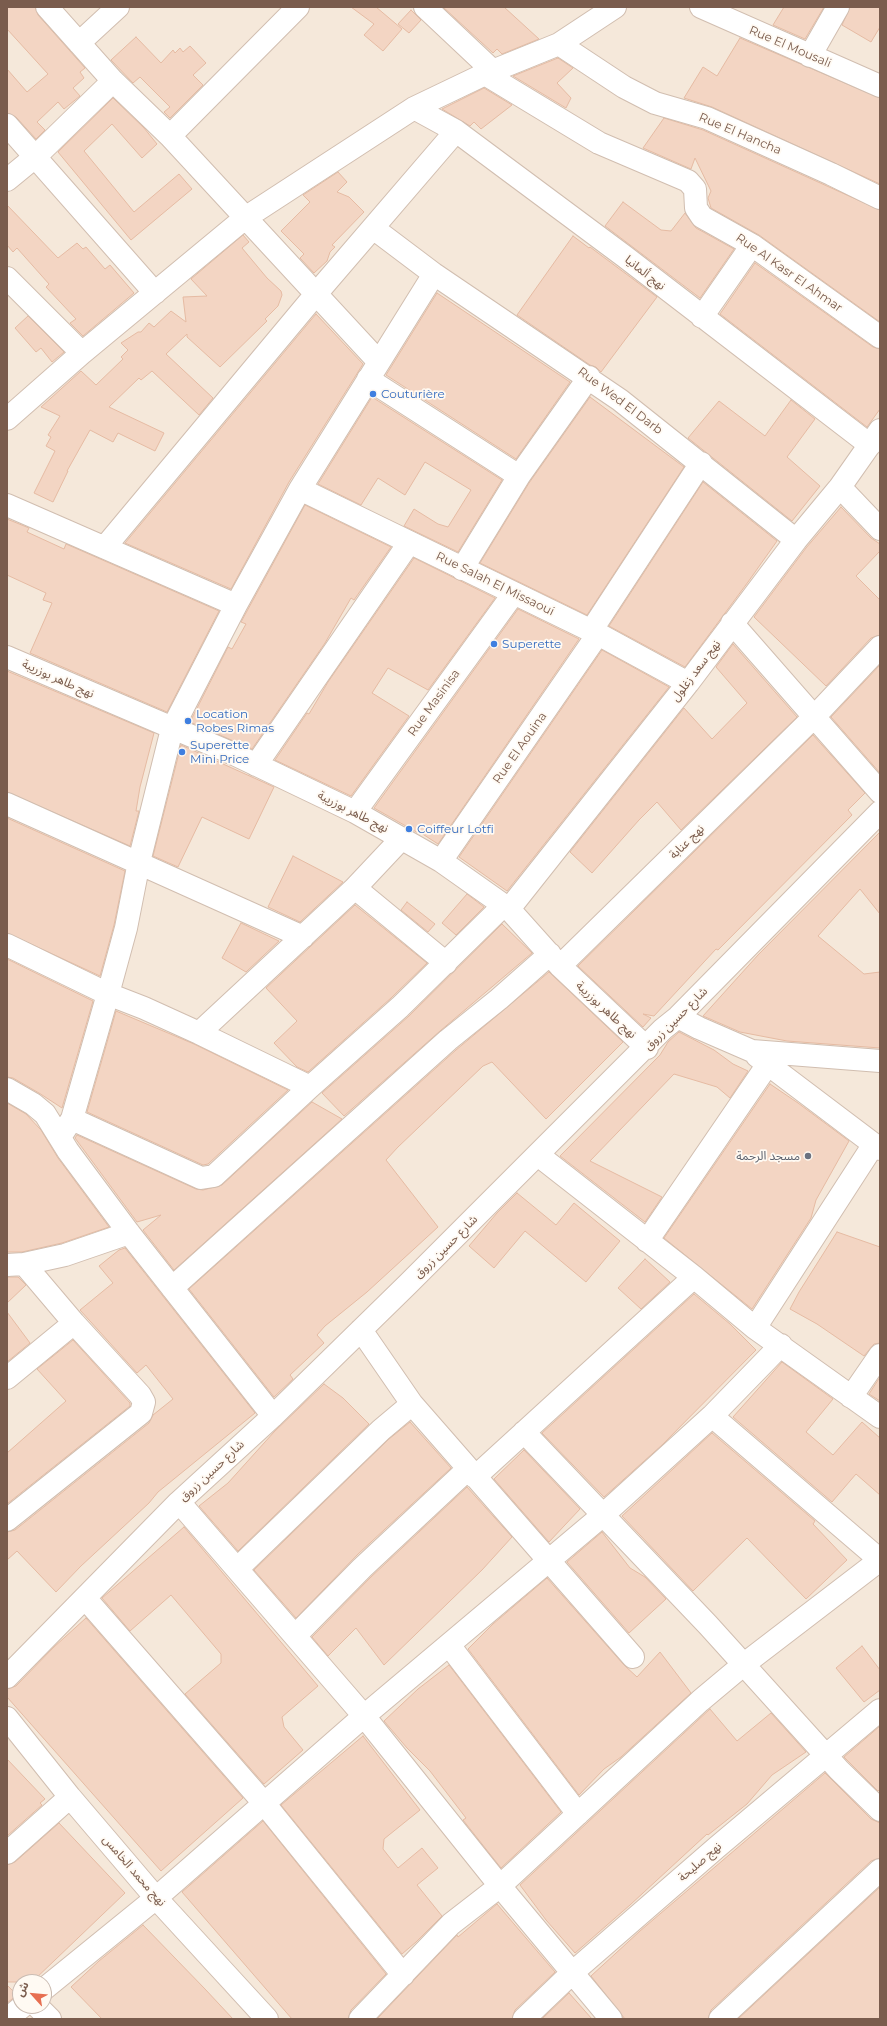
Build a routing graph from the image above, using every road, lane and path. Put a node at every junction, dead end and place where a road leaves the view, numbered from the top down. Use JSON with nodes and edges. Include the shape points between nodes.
{"nodes":[{"id":1,"x":47,"y":7,"type":"edge"},
{"id":2,"x":118,"y":7,"type":"edge"},
{"id":3,"x":298,"y":7,"type":"edge"},
{"id":4,"x":615,"y":7,"type":"edge"},
{"id":5,"x":838,"y":7,"type":"edge"},
{"id":6,"x":432,"y":10,"type":"edge"},
{"id":7,"x":713,"y":10,"type":"edge"},
{"id":8,"x":79,"y":43,"type":"junction"},
{"id":9,"x":559,"y":44,"type":"junction"},
{"id":10,"x":810,"y":56,"type":"junction"},
{"id":11,"x":489,"y":72,"type":"junction"},
{"id":12,"x":113,"y":81,"type":"junction"},
{"id":13,"x":880,"y":86,"type":"edge"},
{"id":14,"x":414,"y":108,"type":"junction"},
{"id":15,"x":7,"y":125,"type":"edge"},
{"id":16,"x":456,"y":131,"type":"junction"},
{"id":17,"x":170,"y":136,"type":"junction"},
{"id":18,"x":35,"y":157,"type":"junction"},
{"id":19,"x":7,"y":180,"type":"edge"},
{"id":20,"x":880,"y":198,"type":"edge"},
{"id":21,"x":245,"y":218,"type":"junction"},
{"id":22,"x":373,"y":228,"type":"junction"},
{"id":23,"x":752,"y":245,"type":"junction"},
{"id":24,"x":434,"y":274,"type":"junction"},
{"id":25,"x":7,"y":278,"type":"edge"},
{"id":26,"x":155,"y":293,"type":"junction"},
{"id":27,"x":316,"y":294,"type":"junction"},
{"id":28,"x":702,"y":317,"type":"junction"},
{"id":29,"x":880,"y":337,"type":"edge"},
{"id":30,"x":82,"y":353,"type":"junction"},
{"id":31,"x":373,"y":370,"type":"junction"},
{"id":32,"x":589,"y":377,"type":"junction"},
{"id":33,"x":7,"y":419,"type":"edge"},
{"id":34,"x":875,"y":437,"type":"edge"},
{"id":35,"x":702,"y":463,"type":"junction"},
{"id":36,"x":519,"y":476,"type":"junction"},
{"id":37,"x":840,"y":487,"type":"junction"},
{"id":38,"x":300,"y":489,"type":"junction"},
{"id":39,"x":7,"y":505,"type":"edge"},
{"id":40,"x":880,"y":529,"type":"edge"},
{"id":41,"x":796,"y":540,"type":"junction"},
{"id":42,"x":409,"y":543,"type":"junction"},
{"id":43,"x":105,"y":547,"type":"junction"},
{"id":44,"x":462,"y":569,"type":"junction"},
{"id":45,"x":514,"y":593,"type":"junction"},
{"id":46,"x":236,"y":605,"type":"junction"},
{"id":47,"x":732,"y":623,"type":"junction"},
{"id":48,"x":595,"y":632,"type":"junction"},
{"id":49,"x":880,"y":648,"type":"edge"},
{"id":50,"x":7,"y":657,"type":"edge"},
{"id":51,"x":688,"y":683,"type":"junction"},
{"id":52,"x":814,"y":717,"type":"junction"},
{"id":53,"x":172,"y":729,"type":"junction"},
{"id":54,"x":256,"y":766,"type":"junction"},
{"id":55,"x":880,"y":792,"type":"edge"},
{"id":56,"x":7,"y":804,"type":"edge"},
{"id":57,"x":355,"y":812,"type":"junction"},
{"id":58,"x":880,"y":812,"type":"edge"},
{"id":59,"x":402,"y":838,"type":"junction"},
{"id":60,"x":441,"y":861,"type":"junction"},
{"id":61,"x":139,"y":862,"type":"junction"},
{"id":62,"x":355,"y":888,"type":"junction"},
{"id":63,"x":506,"y":907,"type":"junction"},
{"id":64,"x":303,"y":937,"type":"junction"},
{"id":65,"x":7,"y":945,"type":"edge"},
{"id":66,"x":555,"y":960,"type":"junction"},
{"id":67,"x":446,"y":962,"type":"junction"},
{"id":68,"x":108,"y":994,"type":"junction"},
{"id":69,"x":678,"y":1017,"type":"junction"},
{"id":70,"x":199,"y":1033,"type":"junction"},
{"id":71,"x":647,"y":1048,"type":"junction"},
{"id":72,"x":760,"y":1058,"type":"junction"},
{"id":73,"x":880,"y":1061,"type":"edge"},
{"id":74,"x":310,"y":1087,"type":"junction"},
{"id":75,"x":7,"y":1090,"type":"edge"},
{"id":76,"x":72,"y":1118,"type":"junction"},
{"id":77,"x":60,"y":1137,"type":"junction"},
{"id":78,"x":877,"y":1147,"type":"edge"},
{"id":79,"x":538,"y":1155,"type":"junction"},
{"id":80,"x":129,"y":1233,"type":"junction"},
{"id":81,"x":647,"y":1241,"type":"junction"},
{"id":82,"x":15,"y":1265,"type":"edge"},
{"id":83,"x":694,"y":1277,"type":"junction"},
{"id":84,"x":172,"y":1288,"type":"junction"},
{"id":85,"x":74,"y":1323,"type":"junction"},
{"id":86,"x":755,"y":1328,"type":"junction"},
{"id":87,"x":361,"y":1330,"type":"junction"},
{"id":88,"x":781,"y":1345,"type":"junction"},
{"id":89,"x":880,"y":1355,"type":"edge"},
{"id":90,"x":7,"y":1378,"type":"edge"},
{"id":91,"x":851,"y":1397,"type":"junction"},
{"id":92,"x":412,"y":1404,"type":"junction"},
{"id":93,"x":273,"y":1416,"type":"junction"},
{"id":94,"x":712,"y":1416,"type":"junction"},
{"id":95,"x":880,"y":1417,"type":"edge"},
{"id":96,"x":524,"y":1432,"type":"junction"},
{"id":97,"x":471,"y":1473,"type":"junction"},
{"id":98,"x":179,"y":1502,"type":"junction"},
{"id":99,"x":603,"y":1515,"type":"junction"},
{"id":100,"x":7,"y":1520,"type":"edge"},
{"id":101,"x":549,"y":1560,"type":"junction"},
{"id":102,"x":880,"y":1560,"type":"edge"},
{"id":103,"x":237,"y":1569,"type":"junction"},
{"id":104,"x":85,"y":1598,"type":"junction"},
{"id":105,"x":295,"y":1636,"type":"junction"},
{"id":106,"x":449,"y":1645,"type":"junction"},
{"id":107,"x":633,"y":1656,"type":"dead end"},
{"id":108,"x":743,"y":1665,"type":"junction"},
{"id":109,"x":7,"y":1676,"type":"edge"},
{"id":110,"x":880,"y":1710,"type":"edge"},
{"id":111,"x":364,"y":1716,"type":"junction"},
{"id":112,"x":7,"y":1718,"type":"edge"},
{"id":113,"x":827,"y":1756,"type":"junction"},
{"id":114,"x":70,"y":1797,"type":"junction"},
{"id":115,"x":263,"y":1802,"type":"junction"},
{"id":116,"x":880,"y":1810,"type":"edge"},
{"id":117,"x":578,"y":1814,"type":"junction"},
{"id":118,"x":7,"y":1853,"type":"edge"},
{"id":119,"x":880,"y":1870,"type":"edge"},
{"id":120,"x":500,"y":1886,"type":"junction"},
{"id":121,"x":156,"y":1898,"type":"junction"},
{"id":122,"x":572,"y":1973,"type":"junction"},
{"id":123,"x":403,"y":1974,"type":"junction"},
{"id":124,"x":52,"y":1982,"type":"edge"},
{"id":125,"x":267,"y":2019,"type":"edge"},
{"id":126,"x":360,"y":2019,"type":"edge"},
{"id":127,"x":524,"y":2019,"type":"edge"},
{"id":128,"x":611,"y":2019,"type":"edge"},
{"id":129,"x":720,"y":2019,"type":"edge"}],
"edges":[{"from":1,"to":8,"type":"street"},
{"from":2,"to":8,"type":"street"},
{"from":3,"to":17,"type":"street"},
{"from":4,"to":9,"type":"street"},
{"from":5,"to":10,"type":"street"},
{"from":6,"to":11,"type":"street","name":"Rue Al Kasr El Ahmar"},
{"from":7,"to":10,"type":"street","name":"Rue El Mousali"},
{"from":8,"to":12,"type":"street"},
{"from":9,"to":11,"type":"street"},
{"from":9,"to":20,"type":"street","name":"Rue El Hancha","via":[[624,87],[655,102],[707,118]]},
{"from":10,"to":13,"type":"street","name":"Rue El Mousali"},
{"from":11,"to":14,"type":"street"},
{"from":11,"to":23,"type":"street","name":"Rue Al Kasr El Ahmar","via":[[599,143],[688,181],[695,189],[696,208],[699,213]]},
{"from":12,"to":17,"type":"street"},
{"from":12,"to":18,"type":"street"},
{"from":14,"to":16,"type":"street","name":"نهج ألمانيا"},
{"from":14,"to":21,"type":"street"},
{"from":15,"to":18,"type":"street"},
{"from":16,"to":22,"type":"street"},
{"from":16,"to":28,"type":"street","name":"نهج ألمانيا"},
{"from":17,"to":21,"type":"street"},
{"from":18,"to":19,"type":"street"},
{"from":18,"to":26,"type":"street"},
{"from":21,"to":26,"type":"street"},
{"from":21,"to":27,"type":"street"},
{"from":22,"to":24,"type":"street","name":"Rue Wed El Darb"},
{"from":22,"to":27,"type":"street"},
{"from":23,"to":28,"type":"street"},
{"from":23,"to":29,"type":"street","name":"Rue Al Kasr El Ahmar"},
{"from":24,"to":31,"type":"street"},
{"from":24,"to":32,"type":"street","name":"Rue Wed El Darb"},
{"from":25,"to":30,"type":"street"},
{"from":26,"to":30,"type":"street"},
{"from":27,"to":31,"type":"street"},
{"from":27,"to":43,"type":"street"},
{"from":28,"to":34,"type":"street","name":"نهج ألمانيا"},
{"from":30,"to":33,"type":"street"},
{"from":31,"to":36,"type":"street"},
{"from":31,"to":38,"type":"street"},
{"from":32,"to":35,"type":"street","name":"Rue Wed El Darb"},
{"from":32,"to":36,"type":"street"},
{"from":34,"to":37,"type":"street","name":"نهج سعد زغلول"},
{"from":35,"to":41,"type":"street","name":"Rue Wed El Darb"},
{"from":35,"to":48,"type":"street","name":"Rue El Aouina"},
{"from":36,"to":44,"type":"street"},
{"from":37,"to":40,"type":"street"},
{"from":37,"to":41,"type":"street","name":"نهج سعد زغلول"},
{"from":38,"to":42,"type":"street","name":"Rue Salah El Missaoui"},
{"from":38,"to":46,"type":"street"},
{"from":39,"to":43,"type":"street"},
{"from":41,"to":47,"type":"street","name":"نهج سعد زغلول"},
{"from":42,"to":44,"type":"street","name":"Rue Salah El Missaoui"},
{"from":42,"to":54,"type":"street"},
{"from":43,"to":46,"type":"street"},
{"from":44,"to":45,"type":"street","name":"Rue Salah El Missaoui"},
{"from":45,"to":48,"type":"street","name":"Rue Salah El Missaoui"},
{"from":45,"to":57,"type":"street","name":"Rue Masinisa"},
{"from":46,"to":53,"type":"street"},
{"from":47,"to":51,"type":"street","name":"نهج سعد زغلول"},
{"from":47,"to":52,"type":"street"},
{"from":48,"to":51,"type":"street","name":"Rue Salah El Missaoui"},
{"from":48,"to":60,"type":"street","name":"Rue El Aouina"},
{"from":49,"to":52,"type":"street","name":"نهج عنابة"},
{"from":50,"to":53,"type":"street","name":"نهج طاهر بوزريبة"},
{"from":51,"to":63,"type":"street","name":"نهج سعد زغلول"},
{"from":52,"to":55,"type":"street"},
{"from":52,"to":66,"type":"street","name":"نهج عنابة"},
{"from":53,"to":54,"type":"street","name":"نهج طاهر بوزريبة"},
{"from":53,"to":61,"type":"street"},
{"from":54,"to":57,"type":"street","name":"نهج طاهر بوزريبة"},
{"from":56,"to":61,"type":"street"},
{"from":57,"to":59,"type":"street","name":"نهج طاهر بوزريبة"},
{"from":58,"to":69,"type":"street","name":"شارع حسين زروق"},
{"from":59,"to":60,"type":"street","name":"نهج طاهر بوزريبة"},
{"from":59,"to":62,"type":"street"},
{"from":60,"to":63,"type":"street","name":"نهج طاهر بوزريبة"},
{"from":61,"to":64,"type":"street"},
{"from":61,"to":68,"type":"street","via":[[126,928]]},
{"from":62,"to":64,"type":"street"},
{"from":62,"to":67,"type":"street"},
{"from":63,"to":66,"type":"street","name":"نهج طاهر بوزريبة"},
{"from":63,"to":67,"type":"street","name":"نهج سعد زغلول"},
{"from":64,"to":70,"type":"street"},
{"from":65,"to":68,"type":"street"},
{"from":66,"to":71,"type":"street","name":"نهج طاهر بوزريبة"},
{"from":66,"to":84,"type":"street","name":"نهج عنابة","via":[[499,999],[448,1040]]},
{"from":67,"to":74,"type":"street","name":"نهج سعد زغلول","via":[[400,1007]]},
{"from":68,"to":70,"type":"street"},
{"from":68,"to":76,"type":"street"},
{"from":69,"to":71,"type":"street","name":"شارع حسين زروق"},
{"from":69,"to":72,"type":"street"},
{"from":70,"to":74,"type":"street"},
{"from":71,"to":79,"type":"street","name":"شارع حسين زروق"},
{"from":72,"to":73,"type":"street"},
{"from":72,"to":78,"type":"street"},
{"from":72,"to":81,"type":"street"},
{"from":74,"to":76,"type":"street","name":"نهج سعد زغلول","via":[[208,1179]]},
{"from":75,"to":77,"type":"street","via":[[33,1104],[44,1114]]},
{"from":76,"to":77,"type":"street"},
{"from":77,"to":80,"type":"street"},
{"from":78,"to":86,"type":"street"},
{"from":79,"to":81,"type":"street"},
{"from":79,"to":87,"type":"street","name":"شارع حسين زروق"},
{"from":80,"to":82,"type":"street","via":[[65,1255]]},
{"from":80,"to":84,"type":"street"},
{"from":81,"to":83,"type":"street"},
{"from":82,"to":85,"type":"street"},
{"from":83,"to":86,"type":"street"},
{"from":83,"to":96,"type":"street"},
{"from":84,"to":93,"type":"street"},
{"from":85,"to":90,"type":"street"},
{"from":85,"to":100,"type":"street","via":[[140,1395],[144,1407]]},
{"from":86,"to":88,"type":"street"},
{"from":87,"to":92,"type":"street"},
{"from":87,"to":93,"type":"street","name":"شارع حسين زروق"},
{"from":88,"to":91,"type":"street"},
{"from":88,"to":94,"type":"street"},
{"from":89,"to":91,"type":"street"},
{"from":91,"to":95,"type":"street"},
{"from":92,"to":97,"type":"street"},
{"from":92,"to":103,"type":"street","via":[[381,1430]]},
{"from":93,"to":98,"type":"street","name":"شارع حسين زروق"},
{"from":94,"to":99,"type":"street"},
{"from":94,"to":102,"type":"street"},
{"from":96,"to":97,"type":"street"},
{"from":96,"to":99,"type":"street"},
{"from":97,"to":101,"type":"street"},
{"from":97,"to":105,"type":"street","via":[[362,1568]]},
{"from":98,"to":103,"type":"street"},
{"from":98,"to":104,"type":"street","name":"شارع حسين زروق"},
{"from":99,"to":101,"type":"street"},
{"from":99,"to":108,"type":"street"},
{"from":101,"to":106,"type":"street"},
{"from":101,"to":107,"type":"street"},
{"from":102,"to":108,"type":"street"},
{"from":103,"to":105,"type":"street"},
{"from":104,"to":109,"type":"street","name":"شارع حسين زروق"},
{"from":104,"to":115,"type":"street"},
{"from":105,"to":111,"type":"street"},
{"from":106,"to":111,"type":"street"},
{"from":106,"to":117,"type":"street"},
{"from":108,"to":113,"type":"street"},
{"from":108,"to":117,"type":"street","via":[[700,1701]]},
{"from":110,"to":113,"type":"street","name":"نهج صليحة"},
{"from":111,"to":115,"type":"street"},
{"from":111,"to":120,"type":"street"},
{"from":112,"to":114,"type":"street","name":"نهج محمد الخامس"},
{"from":113,"to":116,"type":"street"},
{"from":113,"to":122,"type":"street","name":"نهج صليحة"},
{"from":114,"to":118,"type":"street"},
{"from":114,"to":121,"type":"street","name":"نهج محمد الخامس"},
{"from":115,"to":121,"type":"street"},
{"from":115,"to":123,"type":"street"},
{"from":117,"to":120,"type":"street"},
{"from":119,"to":129,"type":"street"},
{"from":120,"to":122,"type":"street"},
{"from":120,"to":123,"type":"street","via":[[451,1924]]},
{"from":121,"to":124,"type":"street"},
{"from":121,"to":125,"type":"street","name":"نهج محمد الخامس"},
{"from":122,"to":127,"type":"street","name":"نهج صليحة"},
{"from":122,"to":128,"type":"street"},
{"from":123,"to":126,"type":"street"}]}
